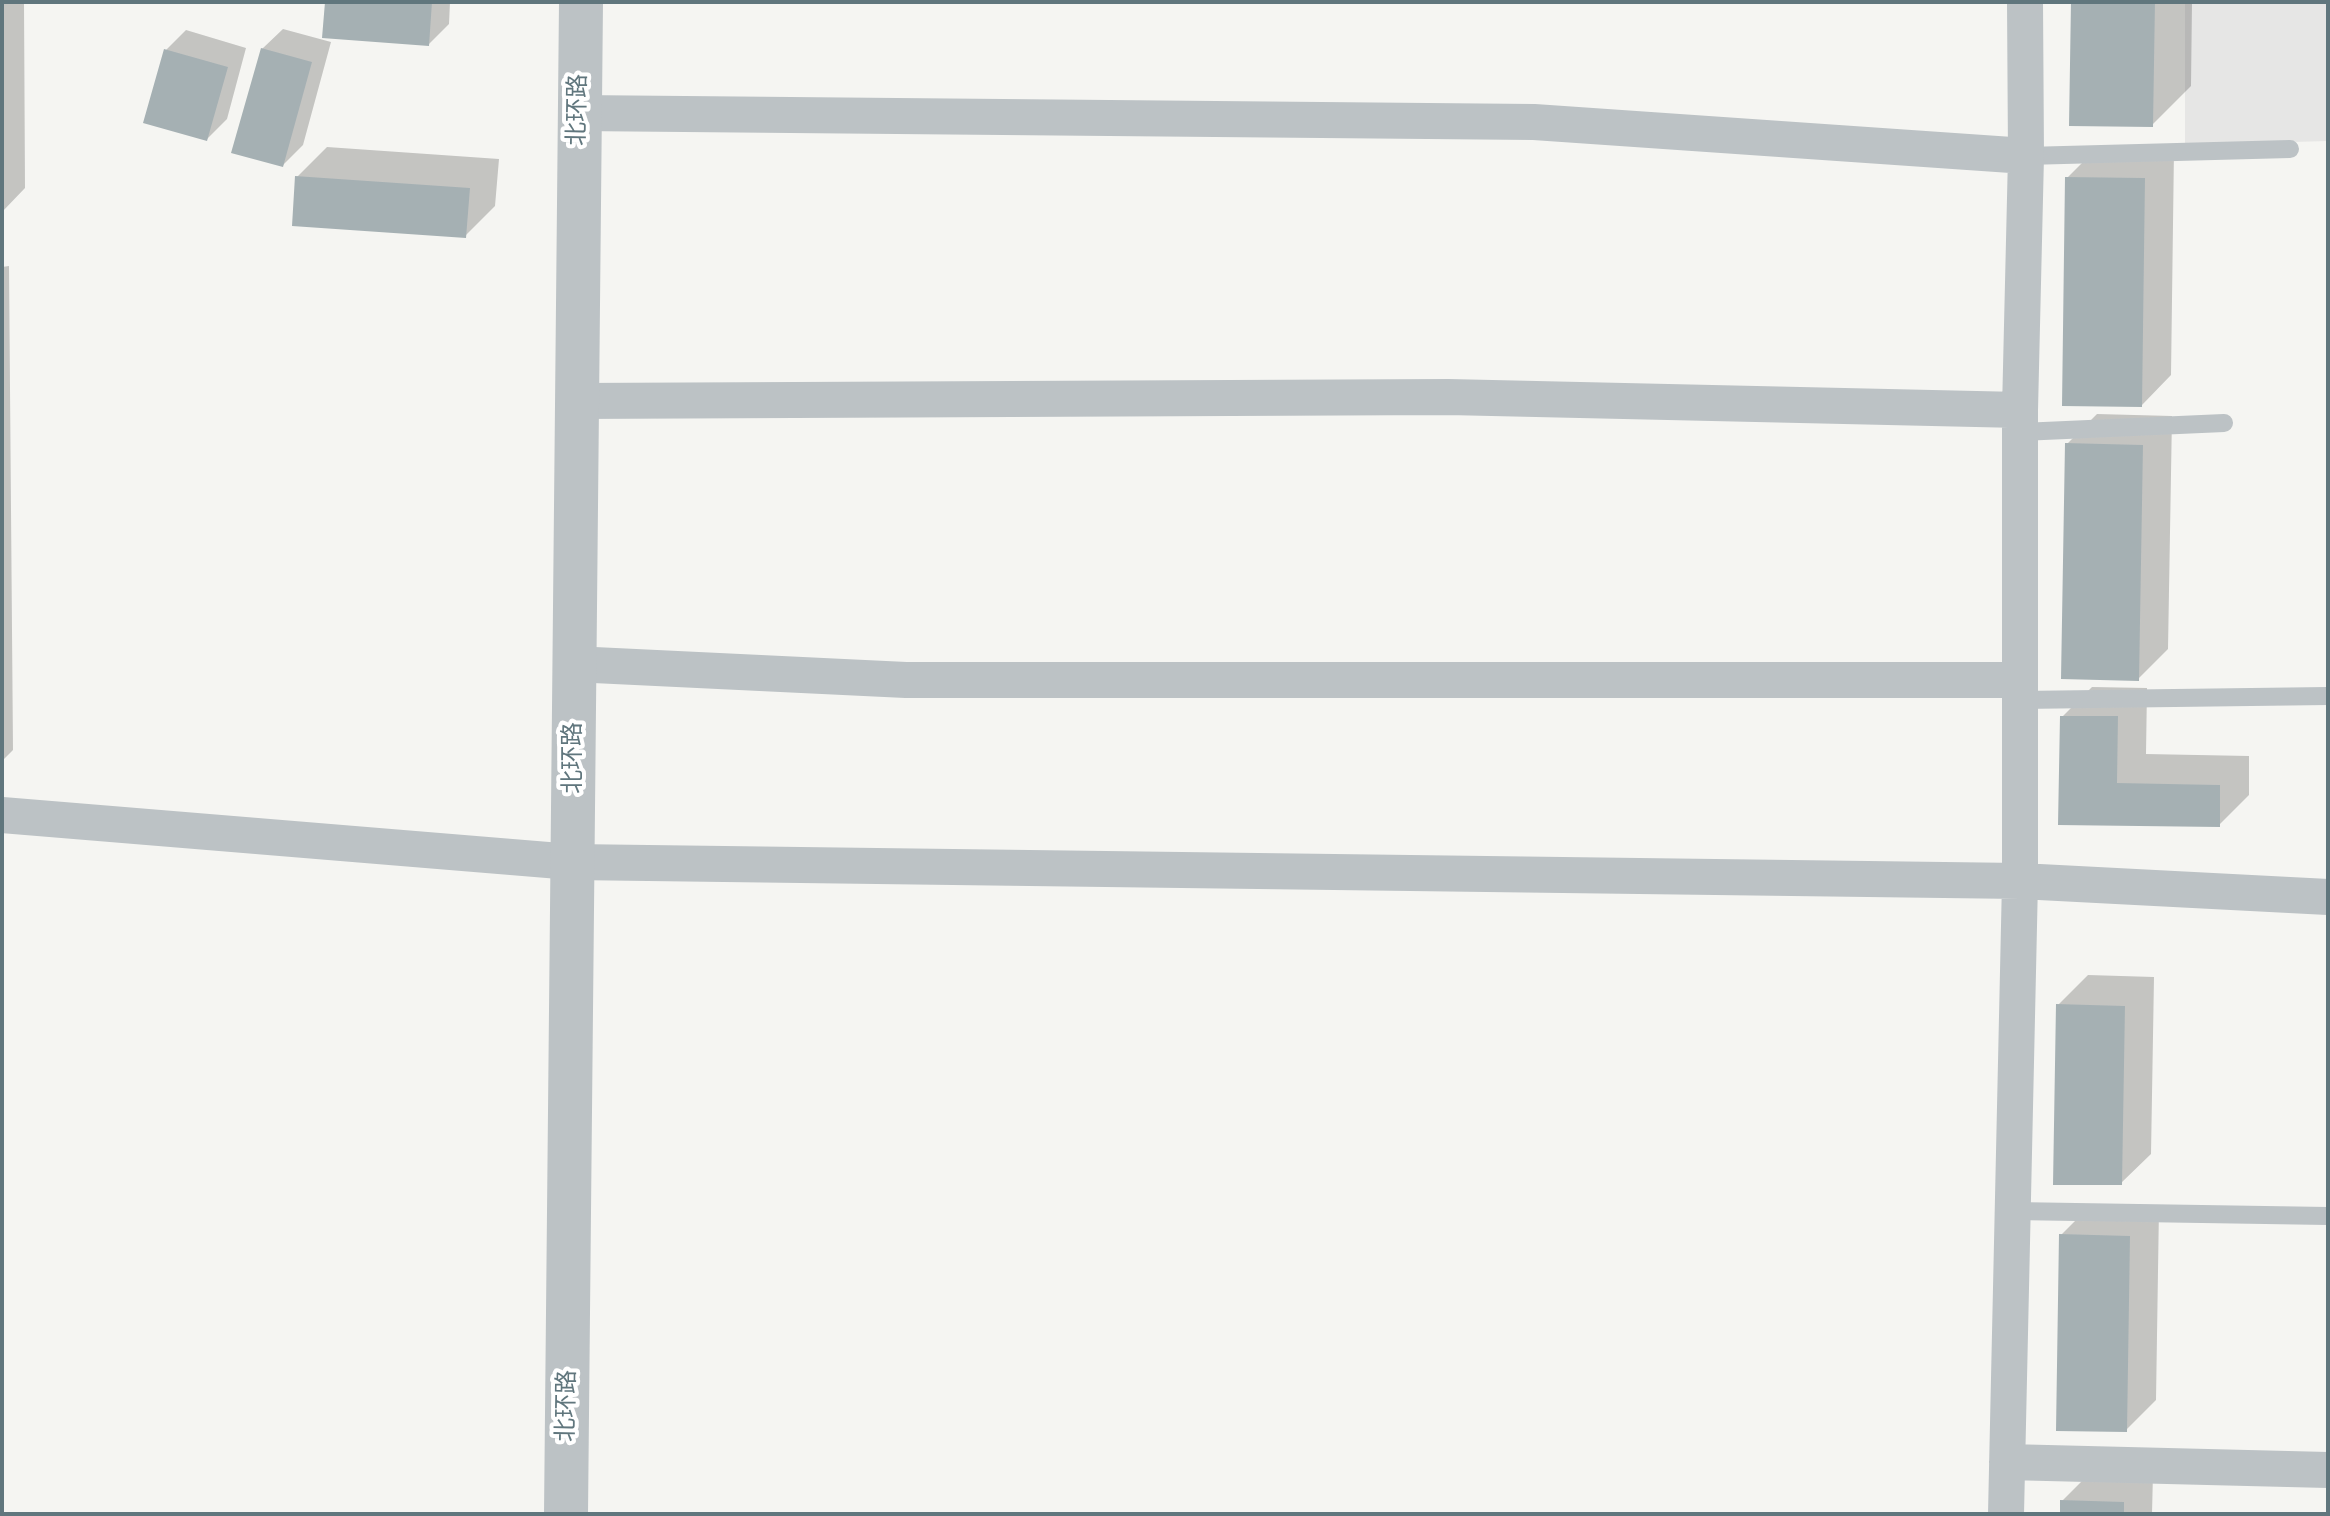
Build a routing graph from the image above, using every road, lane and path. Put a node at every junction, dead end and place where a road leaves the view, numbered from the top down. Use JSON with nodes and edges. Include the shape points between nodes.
{"nodes":[{"id":1,"x":581,"y":2,"type":"edge"},
{"id":2,"x":2025,"y":2,"type":"edge"},
{"id":3,"x":578,"y":113,"type":"junction"},
{"id":4,"x":2290,"y":149,"type":"dead end"},
{"id":5,"x":2026,"y":156,"type":"junction"},
{"id":6,"x":576,"y":401,"type":"junction"},
{"id":7,"x":2020,"y":421,"type":"junction"},
{"id":8,"x":2224,"y":423,"type":"dead end"},
{"id":9,"x":573,"y":664,"type":"junction"},
{"id":10,"x":2020,"y":690,"type":"junction"},
{"id":11,"x":2328,"y":696,"type":"edge"},
{"id":12,"x":2,"y":815,"type":"edge"},
{"id":13,"x":572,"y":862,"type":"junction"},
{"id":14,"x":2020,"y":881,"type":"junction"},
{"id":15,"x":2328,"y":897,"type":"edge"},
{"id":16,"x":2013,"y":1211,"type":"junction"},
{"id":17,"x":2328,"y":1216,"type":"edge"},
{"id":18,"x":2007,"y":1462,"type":"junction"},
{"id":19,"x":2328,"y":1470,"type":"edge"},
{"id":20,"x":566,"y":1514,"type":"edge"},
{"id":21,"x":2006,"y":1514,"type":"edge"}],
"edges":[{"from":1,"to":3,"type":"street","name":"北环路"},
{"from":2,"to":5,"type":"street"},
{"from":3,"to":5,"type":"street","via":[[1534,122]]},
{"from":3,"to":6,"type":"street","name":"北环路"},
{"from":4,"to":5,"type":"lane"},
{"from":5,"to":7,"type":"street"},
{"from":6,"to":7,"type":"street","via":[[1448,397]]},
{"from":6,"to":9,"type":"street","name":"北环路"},
{"from":7,"to":8,"type":"lane"},
{"from":7,"to":10,"type":"street"},
{"from":9,"to":10,"type":"street","via":[[906,680]]},
{"from":9,"to":13,"type":"street","name":"北环路"},
{"from":10,"to":11,"type":"lane"},
{"from":10,"to":14,"type":"street"},
{"from":12,"to":13,"type":"street"},
{"from":13,"to":14,"type":"street"},
{"from":13,"to":20,"type":"street","name":"北环路"},
{"from":14,"to":15,"type":"street"},
{"from":14,"to":16,"type":"street"},
{"from":16,"to":17,"type":"lane"},
{"from":16,"to":18,"type":"street"},
{"from":18,"to":19,"type":"street"},
{"from":18,"to":21,"type":"street"}]}
